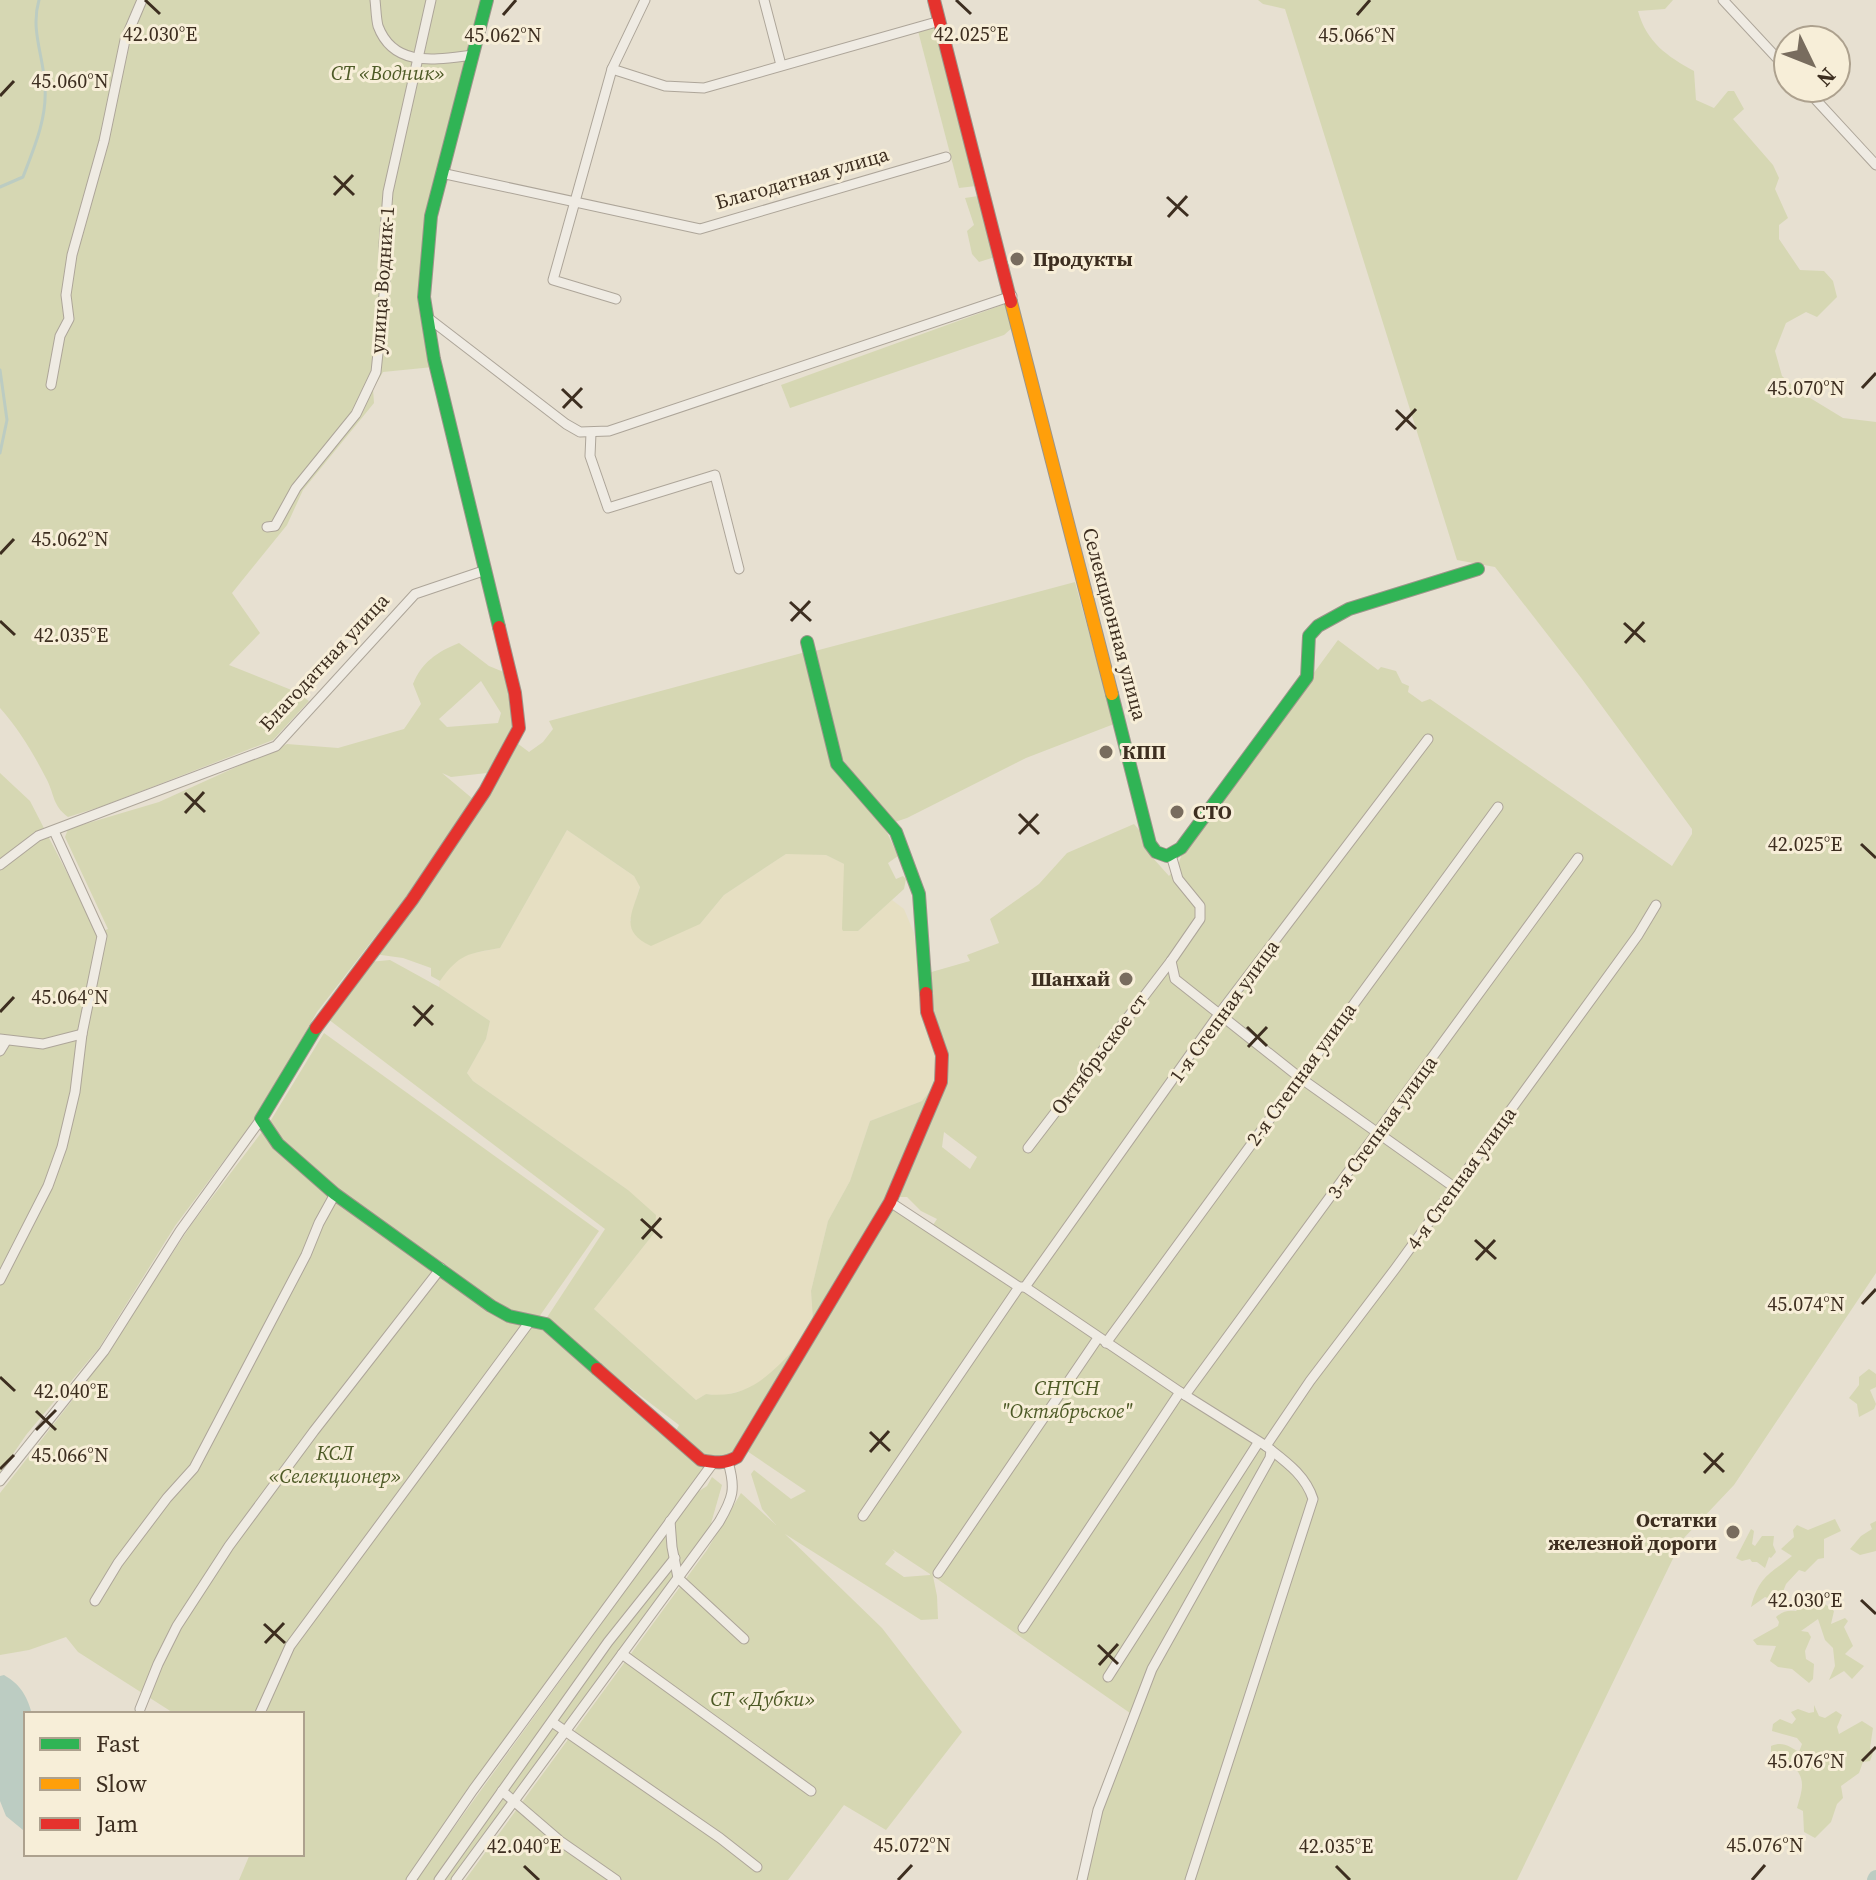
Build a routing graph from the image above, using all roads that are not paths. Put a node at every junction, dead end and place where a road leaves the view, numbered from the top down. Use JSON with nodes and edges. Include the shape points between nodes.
{"nodes":[{"id":1,"x":142,"y":0,"type":"edge"},
{"id":2,"x":375,"y":0,"type":"edge"},
{"id":3,"x":431,"y":0,"type":"edge"},
{"id":4,"x":487,"y":0,"type":"edge"},
{"id":5,"x":645,"y":0,"type":"edge"},
{"id":6,"x":764,"y":0,"type":"edge"},
{"id":7,"x":934,"y":0,"type":"edge"},
{"id":8,"x":1723,"y":0,"type":"edge"},
{"id":9,"x":940,"y":21,"type":"junction"},
{"id":10,"x":1772,"y":53,"type":"edge"},
{"id":11,"x":473,"y":55,"type":"junction"},
{"id":12,"x":417,"y":60,"type":"junction"},
{"id":13,"x":781,"y":65,"type":"junction"},
{"id":14,"x":612,"y":69,"type":"junction"},
{"id":15,"x":1820,"y":104,"type":"edge"},
{"id":16,"x":946,"y":157,"type":"dead end"},
{"id":17,"x":1876,"y":165,"type":"edge"},
{"id":18,"x":441,"y":173,"type":"junction"},
{"id":19,"x":576,"y":200,"type":"junction"},
{"id":20,"x":1012,"y":296,"type":"junction"},
{"id":21,"x":616,"y":299,"type":"dead end"},
{"id":22,"x":427,"y":317,"type":"junction"},
{"id":23,"x":448,"y":333,"type":"junction"},
{"id":24,"x":432,"y":346,"type":"junction"},
{"id":25,"x":51,"y":385,"type":"dead end"},
{"id":26,"x":591,"y":433,"type":"junction"},
{"id":27,"x":267,"y":527,"type":"dead end"},
{"id":28,"x":739,"y":569,"type":"dead end"},
{"id":29,"x":1478,"y":569,"type":"dead end"},
{"id":30,"x":486,"y":570,"type":"junction"},
{"id":31,"x":807,"y":642,"type":"dead end"},
{"id":32,"x":1428,"y":739,"type":"dead end"},
{"id":33,"x":1498,"y":807,"type":"dead end"},
{"id":34,"x":54,"y":831,"type":"junction"},
{"id":35,"x":1171,"y":855,"type":"junction"},
{"id":36,"x":1578,"y":858,"type":"dead end"},
{"id":37,"x":0,"y":865,"type":"edge"},
{"id":38,"x":1656,"y":905,"type":"dead end"},
{"id":39,"x":1171,"y":961,"type":"junction"},
{"id":40,"x":1219,"y":1014,"type":"junction"},
{"id":41,"x":82,"y":1034,"type":"junction"},
{"id":42,"x":3,"y":1040,"type":"edge"},
{"id":43,"x":0,"y":1051,"type":"edge"},
{"id":44,"x":1299,"y":1077,"type":"junction"},
{"id":45,"x":261,"y":1119,"type":"junction"},
{"id":46,"x":1378,"y":1133,"type":"junction"},
{"id":47,"x":1028,"y":1148,"type":"dead end"},
{"id":48,"x":1454,"y":1187,"type":"junction"},
{"id":49,"x":335,"y":1194,"type":"junction"},
{"id":50,"x":890,"y":1202,"type":"junction"},
{"id":51,"x":441,"y":1268,"type":"junction"},
{"id":52,"x":0,"y":1280,"type":"edge"},
{"id":53,"x":1022,"y":1287,"type":"junction"},
{"id":54,"x":531,"y":1320,"type":"junction"},
{"id":55,"x":1102,"y":1340,"type":"junction"},
{"id":56,"x":1182,"y":1394,"type":"junction"},
{"id":57,"x":1264,"y":1446,"type":"junction"},
{"id":58,"x":728,"y":1462,"type":"junction"},
{"id":59,"x":713,"y":1463,"type":"junction"},
{"id":60,"x":0,"y":1481,"type":"edge"},
{"id":61,"x":863,"y":1516,"type":"dead end"},
{"id":62,"x":670,"y":1521,"type":"junction"},
{"id":63,"x":675,"y":1558,"type":"junction"},
{"id":64,"x":938,"y":1573,"type":"dead end"},
{"id":65,"x":678,"y":1578,"type":"junction"},
{"id":66,"x":95,"y":1601,"type":"dead end"},
{"id":67,"x":1023,"y":1628,"type":"dead end"},
{"id":68,"x":744,"y":1639,"type":"dead end"},
{"id":69,"x":622,"y":1654,"type":"junction"},
{"id":70,"x":1108,"y":1677,"type":"dead end"},
{"id":71,"x":140,"y":1709,"type":"dead end"},
{"id":72,"x":260,"y":1712,"type":"edge"},
{"id":73,"x":552,"y":1722,"type":"junction"},
{"id":74,"x":565,"y":1730,"type":"junction"},
{"id":75,"x":502,"y":1791,"type":"junction"},
{"id":76,"x":811,"y":1791,"type":"dead end"},
{"id":77,"x":513,"y":1801,"type":"junction"},
{"id":78,"x":757,"y":1867,"type":"dead end"},
{"id":79,"x":442,"y":1876,"type":"edge"},
{"id":80,"x":411,"y":1880,"type":"edge"},
{"id":81,"x":456,"y":1880,"type":"edge"},
{"id":82,"x":616,"y":1880,"type":"edge"},
{"id":83,"x":1082,"y":1880,"type":"edge"},
{"id":84,"x":1190,"y":1880,"type":"edge"}],
"edges":[{"from":1,"to":25,"type":"street","via":[[125,40],[72,255],[66,295],[69,319],[58,344]]},
{"from":2,"to":12,"type":"street","via":[[378,25],[389,43]]},
{"from":3,"to":12,"type":"street","name":"улица Водник-1"},
{"from":4,"to":11,"type":"street"},
{"from":5,"to":14,"type":"street"},
{"from":6,"to":13,"type":"street"},
{"from":7,"to":9,"type":"street","name":"Селекционная улица"},
{"from":8,"to":10,"type":"street"},
{"from":9,"to":13,"type":"street"},
{"from":9,"to":20,"type":"street","name":"Селекционная улица"},
{"from":11,"to":12,"type":"street"},
{"from":11,"to":18,"type":"street"},
{"from":12,"to":27,"type":"street","name":"улица Водник-1","via":[[388,192],[376,372],[356,414],[296,488],[275,526]]},
{"from":13,"to":14,"type":"street","via":[[704,88],[665,86]]},
{"from":14,"to":19,"type":"street"},
{"from":15,"to":17,"type":"street"},
{"from":16,"to":19,"type":"street","name":"Благодатная улица","via":[[700,229]]},
{"from":18,"to":19,"type":"street","name":"Благодатная улица"},
{"from":18,"to":22,"type":"street","via":[[426,259]]},
{"from":19,"to":21,"type":"street","via":[[553,280]]},
{"from":20,"to":26,"type":"street"},
{"from":20,"to":35,"type":"street","name":"Селекционная улица","via":[[1150,844],[1160,855]]},
{"from":22,"to":23,"type":"street"},
{"from":22,"to":24,"type":"street"},
{"from":23,"to":24,"type":"street","via":[[440,334]]},
{"from":23,"to":26,"type":"street","via":[[566,424]]},
{"from":24,"to":30,"type":"street"},
{"from":26,"to":28,"type":"street","via":[[590,456],[608,508],[715,475]]},
{"from":29,"to":35,"type":"street","via":[[1349,609],[1318,626],[1309,636],[1307,677],[1200,824]]},
{"from":30,"to":34,"type":"street","name":"Благодатная улица","via":[[415,594],[276,746]]},
{"from":30,"to":45,"type":"street","via":[[519,728],[485,791],[412,900],[322,1017]]},
{"from":31,"to":50,"type":"street","via":[[837,764],[896,832],[919,894],[927,1012],[942,1055],[941,1082]]},
{"from":32,"to":40,"type":"street","name":"1-я Степная улица"},
{"from":33,"to":44,"type":"street","name":"2-я Степная улица"},
{"from":34,"to":37,"type":"street","name":"Благодатная улица","via":[[38,836]]},
{"from":34,"to":41,"type":"street","via":[[102,936]]},
{"from":35,"to":39,"type":"street","name":"Октябрьское ст","via":[[1178,879],[1201,912]]},
{"from":36,"to":46,"type":"street","name":"3-я Степная улица"},
{"from":38,"to":48,"type":"street","name":"4-я Степная улица"},
{"from":39,"to":40,"type":"street","via":[[1175,979]]},
{"from":39,"to":47,"type":"street","name":"Октябрьское ст"},
{"from":40,"to":44,"type":"street"},
{"from":40,"to":53,"type":"street","name":"1-я Степная улица"},
{"from":41,"to":42,"type":"street","via":[[43,1044]]},
{"from":41,"to":52,"type":"street","via":[[62,1147]]},
{"from":42,"to":43,"type":"street"},
{"from":44,"to":46,"type":"street"},
{"from":44,"to":55,"type":"street","name":"2-я Степная улица"},
{"from":45,"to":49,"type":"street","via":[[278,1144]]},
{"from":45,"to":60,"type":"street","via":[[180,1231],[104,1351]]},
{"from":46,"to":48,"type":"street"},
{"from":46,"to":56,"type":"street","name":"3-я Степная улица"},
{"from":48,"to":57,"type":"street","name":"4-я Степная улица"},
{"from":49,"to":51,"type":"street"},
{"from":49,"to":66,"type":"street","via":[[194,1468],[118,1563]]},
{"from":50,"to":53,"type":"street"},
{"from":50,"to":58,"type":"street","via":[[759,1423]]},
{"from":51,"to":54,"type":"street","via":[[491,1306]]},
{"from":51,"to":71,"type":"street","via":[[229,1546],[177,1626]]},
{"from":53,"to":55,"type":"street"},
{"from":53,"to":61,"type":"street","name":"1-я Степная улица"},
{"from":54,"to":59,"type":"street","via":[[561,1334],[701,1460]]},
{"from":54,"to":72,"type":"street","via":[[290,1646]]},
{"from":55,"to":56,"type":"street"},
{"from":55,"to":64,"type":"street","name":"2-я Степная улица"},
{"from":56,"to":57,"type":"street"},
{"from":56,"to":67,"type":"street","name":"3-я Степная улица"},
{"from":57,"to":70,"type":"street","name":"4-я Степная улица"},
{"from":57,"to":83,"type":"street","via":[[1270,1458],[1152,1669],[1098,1810]]},
{"from":57,"to":84,"type":"street","via":[[1293,1467],[1313,1499]]},
{"from":58,"to":59,"type":"street"},
{"from":58,"to":65,"type":"street","via":[[735,1485],[729,1505]]},
{"from":59,"to":62,"type":"street"},
{"from":62,"to":63,"type":"street"},
{"from":62,"to":80,"type":"street"},
{"from":63,"to":65,"type":"street"},
{"from":63,"to":73,"type":"street"},
{"from":65,"to":68,"type":"street"},
{"from":65,"to":69,"type":"street"},
{"from":69,"to":74,"type":"street"},
{"from":69,"to":76,"type":"street"},
{"from":73,"to":74,"type":"street"},
{"from":73,"to":75,"type":"street"},
{"from":74,"to":77,"type":"street"},
{"from":74,"to":78,"type":"street"},
{"from":75,"to":77,"type":"street"},
{"from":75,"to":79,"type":"street"},
{"from":77,"to":81,"type":"street"},
{"from":77,"to":82,"type":"street"},
{"from":79,"to":81,"type":"street"}]}
